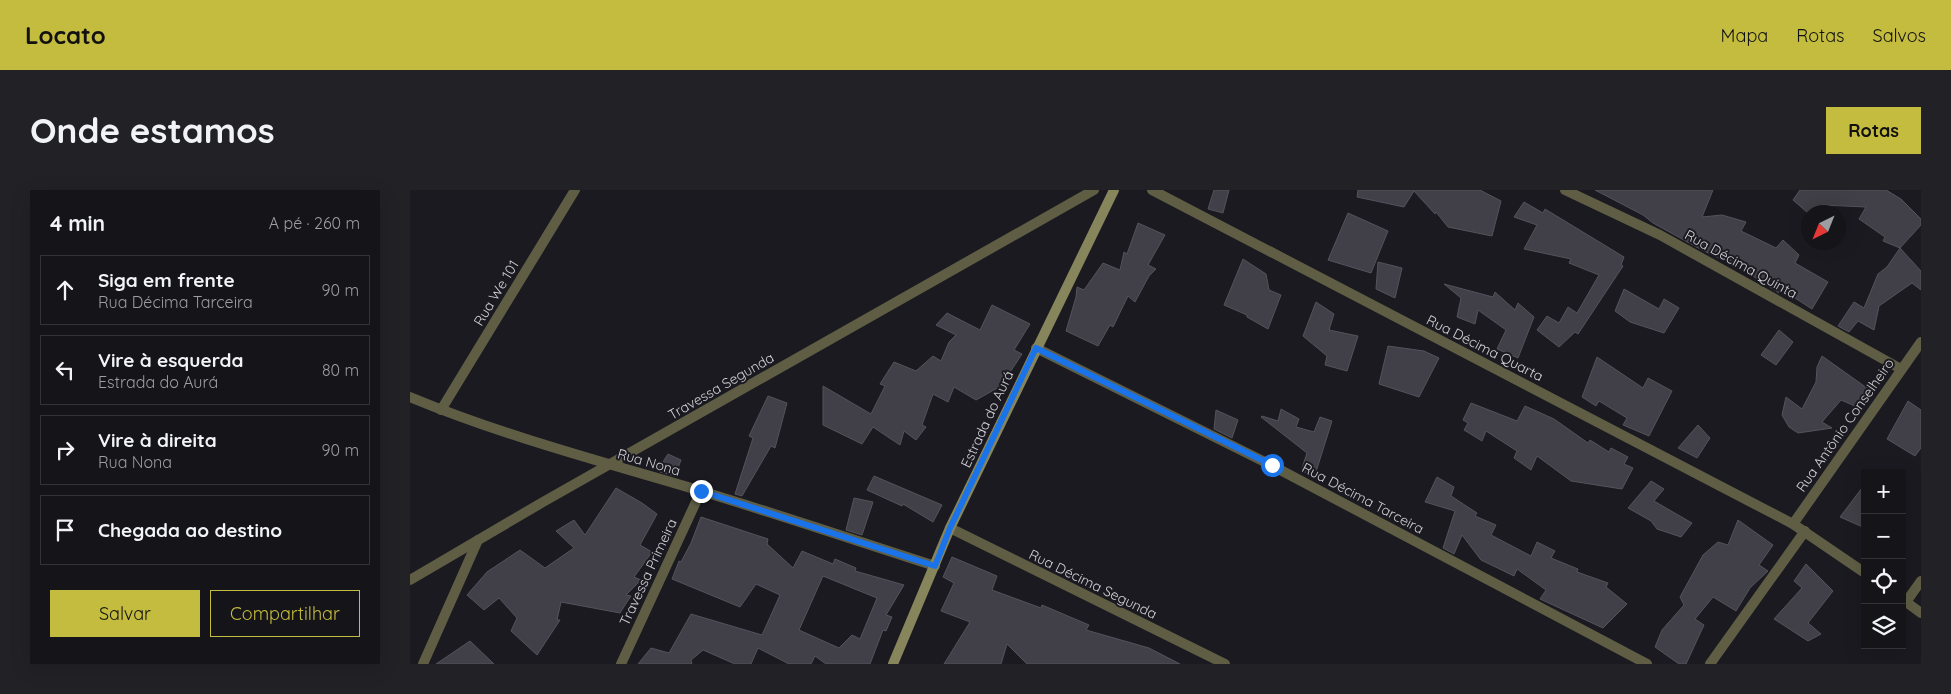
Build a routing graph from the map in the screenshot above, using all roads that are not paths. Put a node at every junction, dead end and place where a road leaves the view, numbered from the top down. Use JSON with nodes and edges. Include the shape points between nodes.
{"nodes":[{"id":1,"x":575,"y":190,"type":"edge"},
{"id":2,"x":1094,"y":190,"type":"edge"},
{"id":3,"x":1114,"y":190,"type":"edge"},
{"id":4,"x":1152,"y":190,"type":"edge"},
{"id":5,"x":1565,"y":190,"type":"edge"},
{"id":6,"x":1921,"y":342,"type":"edge"},
{"id":7,"x":1036,"y":348,"type":"junction"},
{"id":8,"x":1901,"y":369,"type":"junction"},
{"id":9,"x":410,"y":397,"type":"edge"},
{"id":10,"x":441,"y":410,"type":"junction"},
{"id":11,"x":609,"y":466,"type":"junction"},
{"id":12,"x":701,"y":491,"type":"junction"},
{"id":13,"x":1793,"y":524,"type":"junction"},
{"id":14,"x":950,"y":528,"type":"junction"},
{"id":15,"x":1805,"y":531,"type":"junction"},
{"id":16,"x":478,"y":540,"type":"junction"},
{"id":17,"x":935,"y":566,"type":"junction"},
{"id":18,"x":1861,"y":570,"type":"edge"},
{"id":19,"x":410,"y":580,"type":"edge"},
{"id":20,"x":1921,"y":581,"type":"edge"},
{"id":21,"x":1906,"y":599,"type":"edge"},
{"id":22,"x":1906,"y":602,"type":"edge"},
{"id":23,"x":1921,"y":613,"type":"edge"},
{"id":24,"x":423,"y":664,"type":"edge"},
{"id":25,"x":621,"y":664,"type":"edge"},
{"id":26,"x":893,"y":664,"type":"edge"},
{"id":27,"x":1224,"y":664,"type":"edge"},
{"id":28,"x":1647,"y":664,"type":"edge"},
{"id":29,"x":1710,"y":664,"type":"edge"}],
"edges":[{"from":1,"to":10,"type":"street","name":"Rua We 101"},
{"from":2,"to":11,"type":"street","name":"Travessa Segunda"},
{"from":3,"to":7,"type":"street","name":"Estrada do Aurá"},
{"from":4,"to":13,"type":"street","name":"Rua Décima Quarta"},
{"from":5,"to":8,"type":"street","name":"Rua Décima Quinta","via":[[1660,235]]},
{"from":6,"to":8,"type":"street","name":"Rua Antônio Conselheiro"},
{"from":7,"to":14,"type":"street","name":"Estrada do Aurá"},
{"from":7,"to":28,"type":"street","name":"Rua Décima Tarceira","via":[[1272,465]]},
{"from":8,"to":13,"type":"street","name":"Rua Antônio Conselheiro"},
{"from":9,"to":10,"type":"street","name":"Rua Nona"},
{"from":10,"to":11,"type":"street","name":"Rua Nona"},
{"from":11,"to":12,"type":"street","name":"Rua Nona"},
{"from":11,"to":16,"type":"street","name":"Travessa Segunda"},
{"from":12,"to":17,"type":"street","name":"Rua Nona"},
{"from":12,"to":25,"type":"street","name":"Travessa Primeira"},
{"from":13,"to":15,"type":"street","name":"Rua Décima Quarta"},
{"from":14,"to":17,"type":"street","name":"Estrada do Aurá"},
{"from":14,"to":27,"type":"street","name":"Rua Décima Segunda"},
{"from":15,"to":18,"type":"street","name":"Rua Décima Quarta"},
{"from":15,"to":29,"type":"street"},
{"from":16,"to":19,"type":"street","name":"Travessa Segunda"},
{"from":16,"to":24,"type":"street"},
{"from":17,"to":26,"type":"street","name":"Estrada do Aurá"},
{"from":20,"to":21,"type":"street"},
{"from":22,"to":23,"type":"street"}]}
